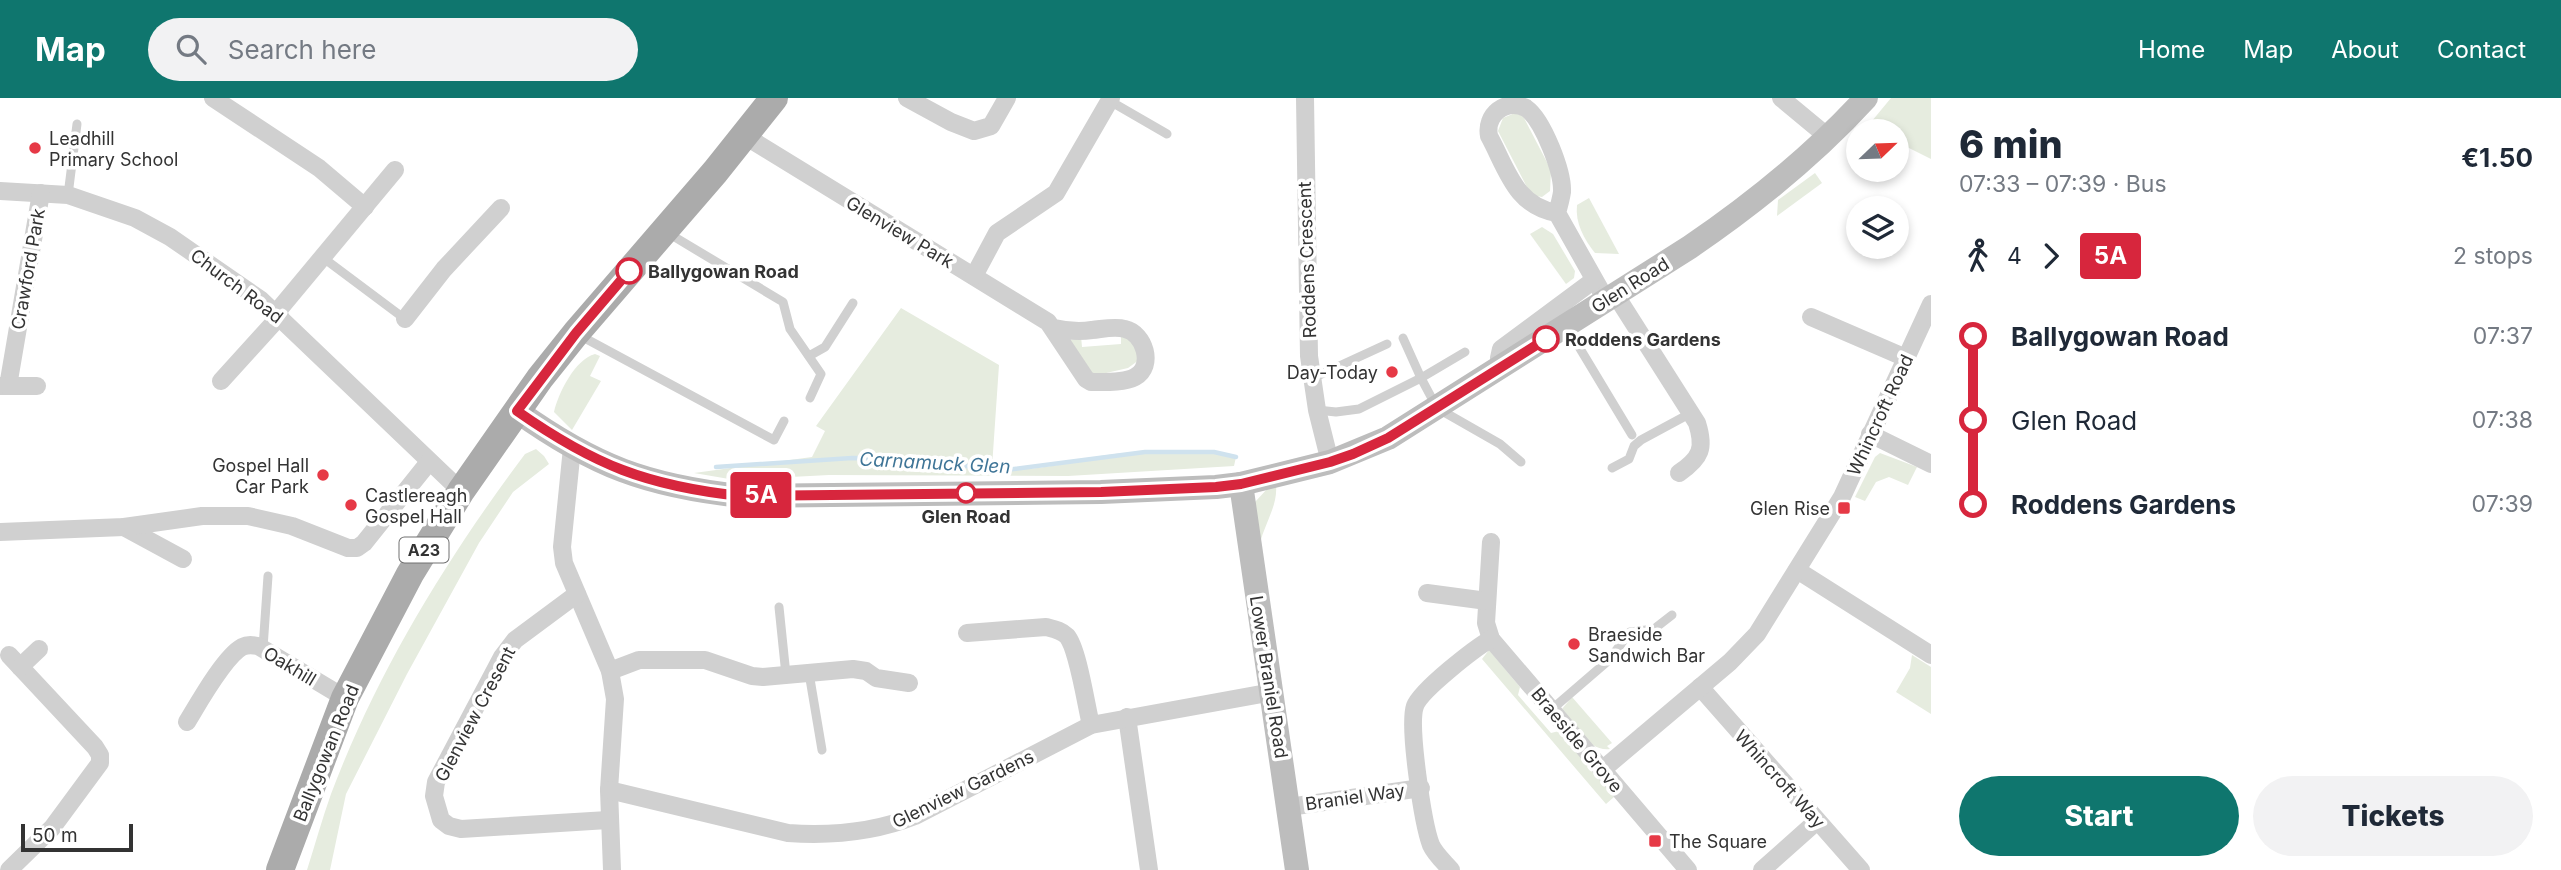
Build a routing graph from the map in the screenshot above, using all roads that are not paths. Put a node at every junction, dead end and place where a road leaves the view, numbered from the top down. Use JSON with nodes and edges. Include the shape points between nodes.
{"nodes":[{"id":1,"x":213,"y":98,"type":"edge"},
{"id":2,"x":774,"y":98,"type":"edge"},
{"id":3,"x":907,"y":98,"type":"edge"},
{"id":4,"x":1007,"y":98,"type":"edge"},
{"id":5,"x":1305,"y":98,"type":"edge"},
{"id":6,"x":1781,"y":98,"type":"edge"},
{"id":7,"x":1866,"y":98,"type":"edge"},
{"id":8,"x":1110,"y":99,"type":"edge"},
{"id":9,"x":1502,"y":102,"type":"edge"},
{"id":10,"x":77,"y":124,"type":"dead end"},
{"id":11,"x":1167,"y":134,"type":"dead end"},
{"id":12,"x":745,"y":136,"type":"junction"},
{"id":13,"x":1828,"y":137,"type":"junction"},
{"id":14,"x":395,"y":170,"type":"dead end"},
{"id":15,"x":0,"y":191,"type":"edge"},
{"id":16,"x":41,"y":193,"type":"junction"},
{"id":17,"x":68,"y":195,"type":"junction"},
{"id":18,"x":365,"y":206,"type":"junction"},
{"id":19,"x":501,"y":208,"type":"dead end"},
{"id":20,"x":1557,"y":213,"type":"junction"},
{"id":21,"x":665,"y":231,"type":"junction"},
{"id":22,"x":322,"y":257,"type":"junction"},
{"id":23,"x":974,"y":275,"type":"junction"},
{"id":24,"x":1605,"y":291,"type":"junction"},
{"id":25,"x":853,"y":303,"type":"dead end"},
{"id":26,"x":1931,"y":304,"type":"edge"},
{"id":27,"x":278,"y":315,"type":"junction"},
{"id":28,"x":1811,"y":317,"type":"dead end"},
{"id":29,"x":405,"y":319,"type":"joint"},
{"id":30,"x":1566,"y":326,"type":"junction"},
{"id":31,"x":1054,"y":328,"type":"junction"},
{"id":32,"x":576,"y":333,"type":"junction"},
{"id":33,"x":1403,"y":338,"type":"dead end"},
{"id":34,"x":1387,"y":344,"type":"dead end"},
{"id":35,"x":1465,"y":352,"type":"dead end"},
{"id":36,"x":809,"y":356,"type":"junction"},
{"id":37,"x":1906,"y":358,"type":"junction"},
{"id":38,"x":1501,"y":368,"type":"junction"},
{"id":39,"x":1311,"y":379,"type":"junction"},
{"id":40,"x":1421,"y":379,"type":"junction"},
{"id":41,"x":221,"y":381,"type":"dead end"},
{"id":42,"x":4,"y":386,"type":"edge"},
{"id":43,"x":37,"y":386,"type":"dead end"},
{"id":44,"x":810,"y":398,"type":"dead end"},
{"id":45,"x":1437,"y":408,"type":"junction"},
{"id":46,"x":1317,"y":410,"type":"junction"},
{"id":47,"x":517,"y":411,"type":"junction"},
{"id":48,"x":1690,"y":413,"type":"junction"},
{"id":49,"x":784,"y":421,"type":"dead end"},
{"id":50,"x":1632,"y":435,"type":"dead end"},
{"id":51,"x":1870,"y":435,"type":"junction"},
{"id":52,"x":572,"y":448,"type":"junction"},
{"id":53,"x":429,"y":462,"type":"junction"},
{"id":54,"x":1330,"y":462,"type":"junction"},
{"id":55,"x":1521,"y":462,"type":"dead end"},
{"id":56,"x":1931,"y":464,"type":"edge"},
{"id":57,"x":1612,"y":468,"type":"dead end"},
{"id":58,"x":1679,"y":473,"type":"dead end"},
{"id":59,"x":1241,"y":484,"type":"junction"},
{"id":60,"x":461,"y":491,"type":"junction"},
{"id":61,"x":124,"y":527,"type":"junction"},
{"id":62,"x":0,"y":532,"type":"edge"},
{"id":63,"x":1491,"y":542,"type":"dead end"},
{"id":64,"x":183,"y":559,"type":"dead end"},
{"id":65,"x":1797,"y":570,"type":"junction"},
{"id":66,"x":268,"y":576,"type":"dead end"},
{"id":67,"x":1427,"y":593,"type":"dead end"},
{"id":68,"x":577,"y":594,"type":"junction"},
{"id":69,"x":1487,"y":601,"type":"junction"},
{"id":70,"x":779,"y":607,"type":"dead end"},
{"id":71,"x":1672,"y":615,"type":"dead end"},
{"id":72,"x":967,"y":633,"type":"dead end"},
{"id":73,"x":1491,"y":639,"type":"junction"},
{"id":74,"x":39,"y":649,"type":"dead end"},
{"id":75,"x":264,"y":650,"type":"junction"},
{"id":76,"x":1931,"y":655,"type":"edge"},
{"id":77,"x":610,"y":670,"type":"junction"},
{"id":78,"x":809,"y":673,"type":"junction"},
{"id":79,"x":786,"y":675,"type":"junction"},
{"id":80,"x":908,"y":683,"type":"dead end"},
{"id":81,"x":1700,"y":687,"type":"junction"},
{"id":82,"x":1272,"y":692,"type":"junction"},
{"id":83,"x":345,"y":698,"type":"junction"},
{"id":84,"x":1551,"y":710,"type":"junction"},
{"id":85,"x":1127,"y":718,"type":"junction"},
{"id":86,"x":187,"y":722,"type":"dead end"},
{"id":87,"x":1091,"y":724,"type":"junction"},
{"id":88,"x":822,"y":750,"type":"dead end"},
{"id":89,"x":1602,"y":770,"type":"junction"},
{"id":90,"x":1421,"y":788,"type":"junction"},
{"id":91,"x":609,"y":790,"type":"junction"},
{"id":92,"x":1289,"y":807,"type":"junction"},
{"id":93,"x":608,"y":820,"type":"junction"},
{"id":94,"x":1817,"y":821,"type":"junction"},
{"id":95,"x":9,"y":870,"type":"edge"},
{"id":96,"x":280,"y":870,"type":"edge"},
{"id":97,"x":612,"y":870,"type":"edge"},
{"id":98,"x":1149,"y":870,"type":"edge"},
{"id":99,"x":1297,"y":870,"type":"edge"},
{"id":100,"x":1451,"y":870,"type":"edge"},
{"id":101,"x":1688,"y":870,"type":"edge"},
{"id":102,"x":1762,"y":870,"type":"edge"},
{"id":103,"x":1861,"y":870,"type":"edge"}],
"edges":[{"from":1,"to":18,"type":"street","via":[[319,168]]},
{"from":2,"to":12,"type":"main road","name":"Ballygowan Road","number":"A23"},
{"from":3,"to":4,"type":"street","via":[[974,131],[991,126]]},
{"from":5,"to":39,"type":"street","name":"Roddens Crescent"},
{"from":6,"to":13,"type":"street"},
{"from":7,"to":13,"type":"street","name":"Glen Road"},
{"from":8,"to":11,"type":"lane"},
{"from":8,"to":23,"type":"street","via":[[1056,193],[997,233]]},
{"from":9,"to":20,"type":"street","via":[[1525,108],[1544,135],[1561,178]]},
{"from":9,"to":20,"type":"street","via":[[1490,116],[1489,136],[1525,200]]},
{"from":10,"to":17,"type":"lane"},
{"from":12,"to":21,"type":"main road","name":"Ballygowan Road","number":"A23"},
{"from":12,"to":23,"type":"street","name":"Glenview Park"},
{"from":13,"to":24,"type":"street","name":"Glen Road","via":[[1711,232]]},
{"from":14,"to":18,"type":"street"},
{"from":15,"to":16,"type":"street","name":"Church Road"},
{"from":16,"to":17,"type":"street","name":"Church Road"},
{"from":16,"to":42,"type":"street","name":"Crawford Park"},
{"from":17,"to":27,"type":"street","name":"Church Road","via":[[135,218],[170,237]]},
{"from":18,"to":22,"type":"street"},
{"from":19,"to":29,"type":"street"},
{"from":20,"to":24,"type":"street"},
{"from":21,"to":32,"type":"main road","name":"Ballygowan Road","number":"A23"},
{"from":21,"to":36,"type":"lane","via":[[783,302],[790,329]]},
{"from":22,"to":27,"type":"street"},
{"from":22,"to":29,"type":"lane"},
{"from":23,"to":31,"type":"street","name":"Glenview Park"},
{"from":24,"to":30,"type":"street","name":"Glen Road"},
{"from":24,"to":38,"type":"street","via":[[1501,349]]},
{"from":24,"to":48,"type":"street"},
{"from":25,"to":36,"type":"lane","via":[[825,347]]},
{"from":26,"to":37,"type":"street","name":"Whincroft Road"},
{"from":27,"to":41,"type":"street"},
{"from":27,"to":53,"type":"street","name":"Church Road"},
{"from":28,"to":37,"type":"street"},
{"from":30,"to":38,"type":"street","name":"Glen Road"},
{"from":30,"to":50,"type":"lane"},
{"from":31,"to":31,"type":"street","name":"Glenview Park","via":[[1091,382],[1133,378],[1144,365],[1143,344],[1126,329]]},
{"from":32,"to":47,"type":"main road","name":"Ballygowan Road","number":"A23"},
{"from":32,"to":49,"type":"lane","via":[[774,440]]},
{"from":33,"to":40,"type":"lane"},
{"from":34,"to":39,"type":"lane"},
{"from":35,"to":40,"type":"lane"},
{"from":36,"to":44,"type":"lane","via":[[821,374]]},
{"from":37,"to":51,"type":"street","name":"Whincroft Road"},
{"from":38,"to":45,"type":"street","name":"Glen Road"},
{"from":39,"to":46,"type":"street","name":"Roddens Crescent"},
{"from":40,"to":45,"type":"lane"},
{"from":40,"to":46,"type":"lane","via":[[1359,409]]},
{"from":42,"to":43,"type":"street","name":"Crawford Park"},
{"from":45,"to":54,"type":"street","name":"Glen Road","via":[[1388,438]]},
{"from":45,"to":55,"type":"lane","via":[[1500,444]]},
{"from":46,"to":54,"type":"street","name":"Roddens Crescent"},
{"from":47,"to":52,"type":"street","name":"Glen Road"},
{"from":47,"to":60,"type":"main road","name":"Ballygowan Road","number":"A23"},
{"from":48,"to":57,"type":"lane","via":[[1641,440],[1629,459]]},
{"from":48,"to":58,"type":"street","via":[[1702,439],[1693,464]]},
{"from":51,"to":56,"type":"street"},
{"from":51,"to":65,"type":"street","name":"Whincroft Road","via":[[1842,497]]},
{"from":52,"to":59,"type":"street","name":"Glen Road","via":[[651,481],[741,496],[1101,492]]},
{"from":52,"to":68,"type":"street","via":[[562,547]]},
{"from":53,"to":60,"type":"street","name":"Church Road"},
{"from":53,"to":61,"type":"street","via":[[357,548],[248,516],[202,516]]},
{"from":54,"to":59,"type":"street","name":"Glen Road"},
{"from":59,"to":82,"type":"street","name":"Lower Braniel Road"},
{"from":60,"to":83,"type":"main road","name":"Ballygowan Road","number":"A23"},
{"from":61,"to":62,"type":"street"},
{"from":61,"to":64,"type":"street"},
{"from":63,"to":69,"type":"street"},
{"from":65,"to":76,"type":"street"},
{"from":65,"to":81,"type":"street","name":"Whincroft Road","via":[[1757,634]]},
{"from":66,"to":75,"type":"lane"},
{"from":67,"to":69,"type":"street"},
{"from":68,"to":77,"type":"street"},
{"from":68,"to":93,"type":"street","name":"Glenview Cresent","via":[[515,640],[502,657],[445,762],[434,796],[441,820],[461,828]]},
{"from":69,"to":73,"type":"street"},
{"from":70,"to":79,"type":"lane"},
{"from":71,"to":84,"type":"lane","via":[[1654,629],[1630,632],[1609,660]]},
{"from":72,"to":87,"type":"street","via":[[1059,630],[1068,637],[1075,654]]},
{"from":73,"to":84,"type":"street","name":"Braeside Grove"},
{"from":73,"to":90,"type":"street","via":[[1416,705],[1413,736]]},
{"from":74,"to":95,"type":"street","via":[[14,661],[94,747],[100,763],[52,828]]},
{"from":75,"to":83,"type":"street","name":"Oakhill"},
{"from":75,"to":86,"type":"street","name":"Oakhill","via":[[243,646]]},
{"from":77,"to":79,"type":"street","via":[[639,660],[705,660],[752,676]]},
{"from":77,"to":91,"type":"street","via":[[615,699]]},
{"from":78,"to":79,"type":"street"},
{"from":78,"to":80,"type":"street","via":[[853,669]]},
{"from":78,"to":88,"type":"lane"},
{"from":81,"to":89,"type":"street","name":"Whincroft Road"},
{"from":81,"to":94,"type":"street","name":"Whincroft Way"},
{"from":82,"to":85,"type":"street","name":"Glenview Gardens"},
{"from":82,"to":92,"type":"street","name":"Lower Braniel Road"},
{"from":83,"to":96,"type":"main road","name":"Ballygowan Road","number":"A23"},
{"from":84,"to":89,"type":"street","name":"Braeside Grove"},
{"from":85,"to":87,"type":"street","name":"Glenview Gardens"},
{"from":85,"to":98,"type":"street"},
{"from":87,"to":91,"type":"street","name":"Glenview Gardens","via":[[915,816],[867,830],[788,833]]},
{"from":89,"to":101,"type":"street","name":"Braeside Grove"},
{"from":90,"to":92,"type":"street","name":"Braniel Way"},
{"from":90,"to":100,"type":"street","via":[[1432,846]]},
{"from":91,"to":93,"type":"street"},
{"from":92,"to":99,"type":"street","name":"Lower Braniel Road"},
{"from":93,"to":97,"type":"street"},
{"from":94,"to":102,"type":"street"},
{"from":94,"to":103,"type":"street","name":"Whincroft Way"}]}
